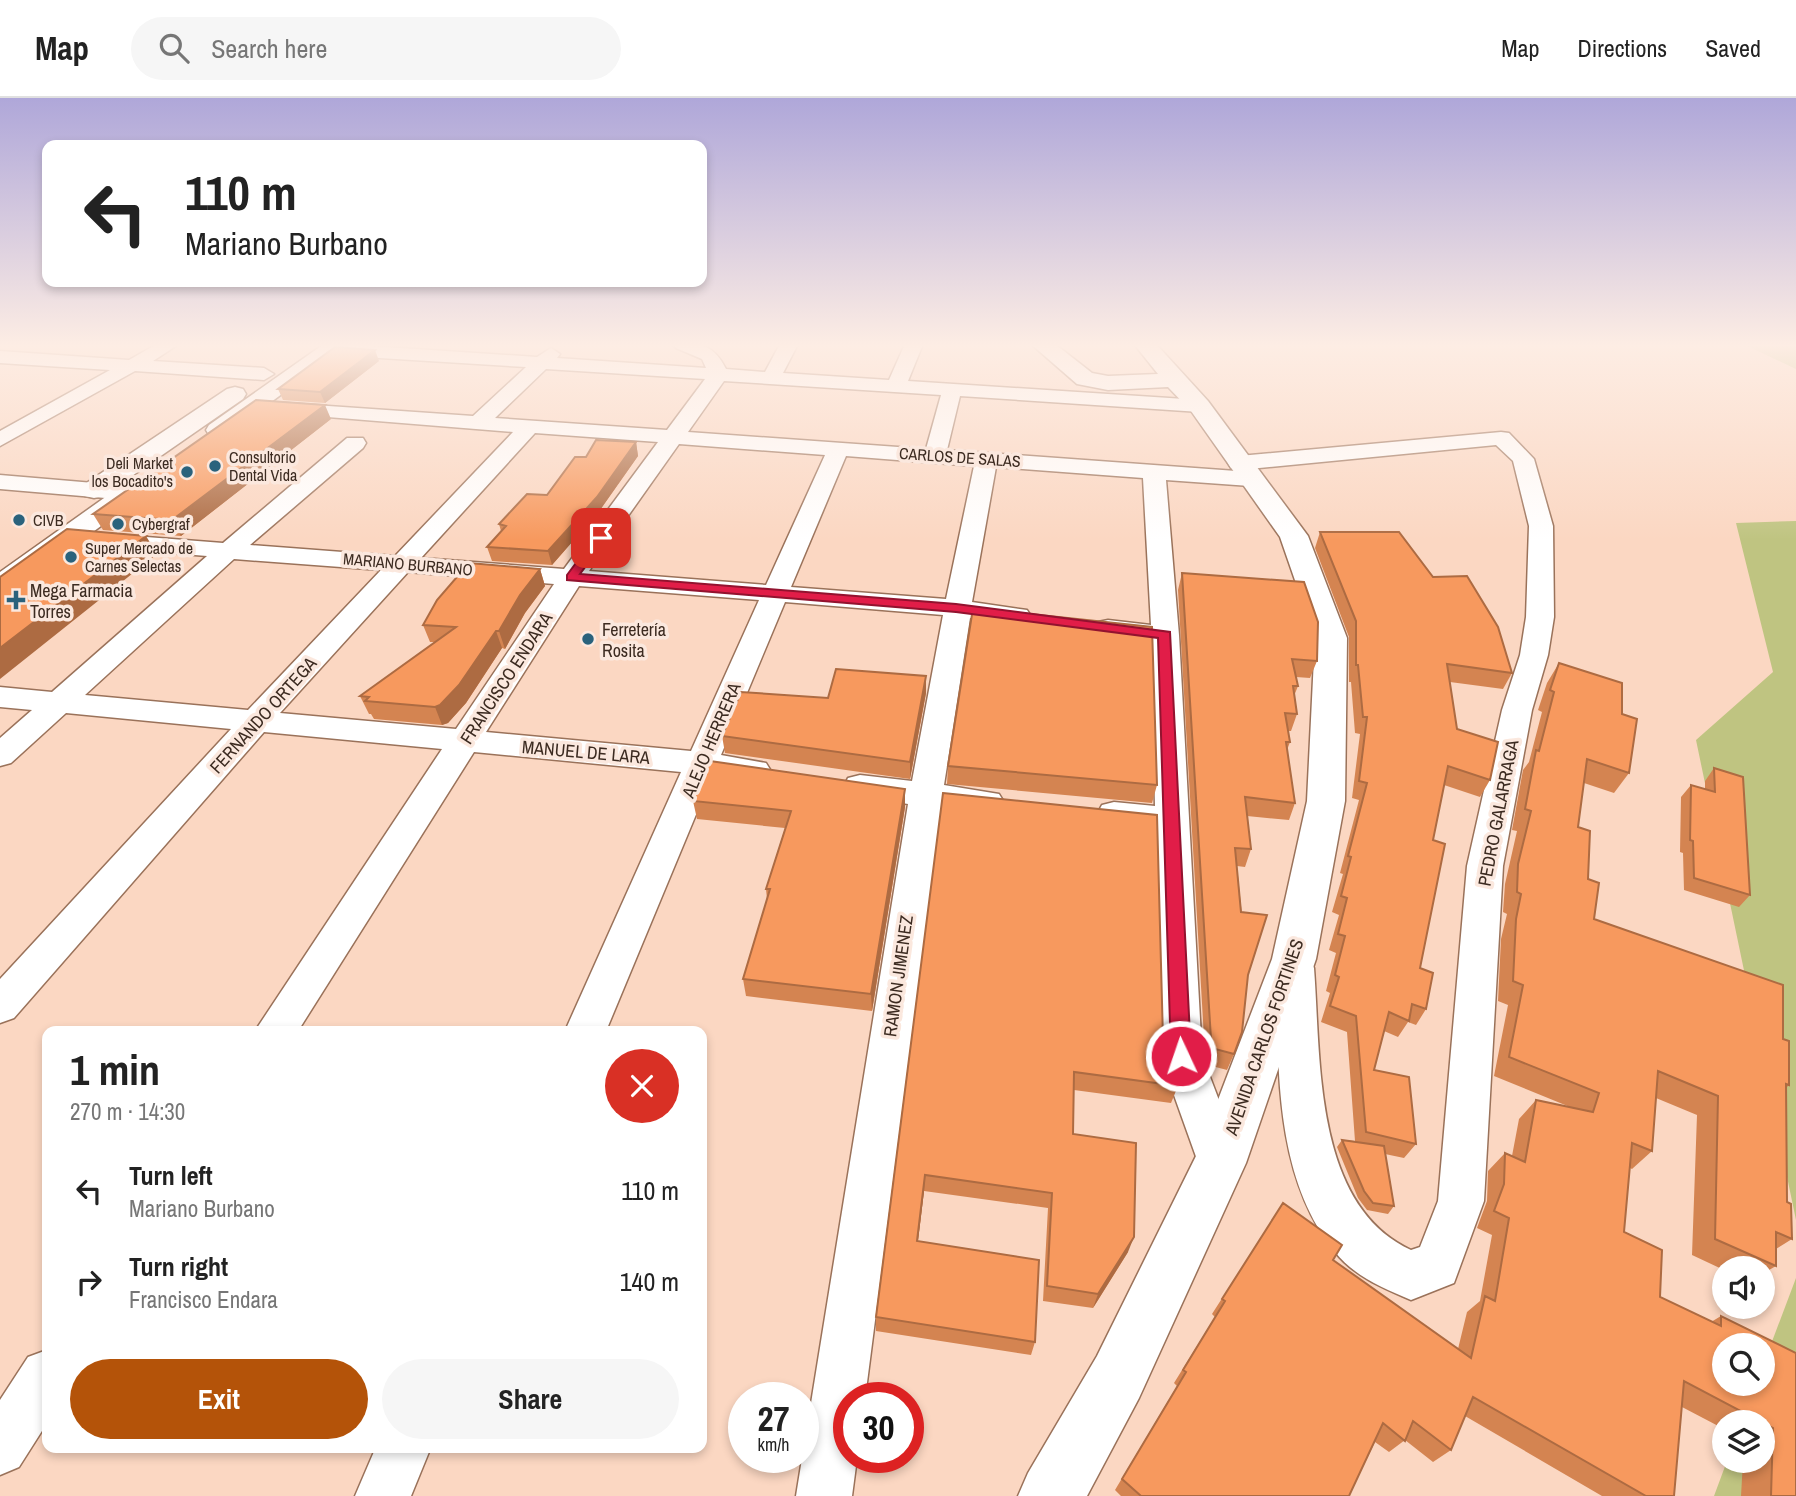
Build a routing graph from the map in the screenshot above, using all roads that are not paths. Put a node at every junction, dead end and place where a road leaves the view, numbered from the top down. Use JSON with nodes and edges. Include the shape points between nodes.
{"nodes":[{"id":1,"x":55,"y":409,"type":"edge"},
{"id":2,"x":212,"y":409,"type":"edge"},
{"id":3,"x":248,"y":409,"type":"edge"},
{"id":4,"x":283,"y":409,"type":"edge"},
{"id":5,"x":493,"y":409,"type":"edge"},
{"id":6,"x":694,"y":409,"type":"edge"},
{"id":7,"x":947,"y":409,"type":"edge"},
{"id":8,"x":1202,"y":409,"type":"edge"},
{"id":9,"x":478,"y":423,"type":"junction"},
{"id":10,"x":529,"y":427,"type":"junction"},
{"id":11,"x":674,"y":438,"type":"junction"},
{"id":12,"x":1501,"y":438,"type":"joint"},
{"id":13,"x":0,"y":440,"type":"edge"},
{"id":14,"x":355,"y":443,"type":"dead end"},
{"id":15,"x":838,"y":449,"type":"junction"},
{"id":16,"x":935,"y":454,"type":"junction"},
{"id":17,"x":986,"y":459,"type":"junction"},
{"id":18,"x":1244,"y":471,"type":"junction"},
{"id":19,"x":1154,"y":472,"type":"junction"},
{"id":20,"x":0,"y":482,"type":"edge"},
{"id":21,"x":94,"y":490,"type":"junction"},
{"id":22,"x":129,"y":493,"type":"junction"},
{"id":23,"x":60,"y":528,"type":"junction"},
{"id":24,"x":229,"y":550,"type":"junction"},
{"id":25,"x":402,"y":564,"type":"junction"},
{"id":26,"x":571,"y":578,"type":"junction"},
{"id":27,"x":0,"y":586,"type":"edge"},
{"id":28,"x":774,"y":594,"type":"junction"},
{"id":29,"x":956,"y":608,"type":"junction"},
{"id":30,"x":1048,"y":620,"type":"edge"},
{"id":31,"x":1087,"y":625,"type":"edge"},
{"id":32,"x":1165,"y":635,"type":"junction"},
{"id":33,"x":0,"y":697,"type":"edge"},
{"id":34,"x":59,"y":703,"type":"junction"},
{"id":35,"x":256,"y":722,"type":"junction"},
{"id":36,"x":466,"y":741,"type":"junction"},
{"id":37,"x":0,"y":755,"type":"edge"},
{"id":38,"x":701,"y":763,"type":"junction"},
{"id":39,"x":780,"y":775,"type":"edge"},
{"id":40,"x":832,"y":782,"type":"edge"},
{"id":41,"x":924,"y":796,"type":"junction"},
{"id":42,"x":1020,"y":805,"type":"edge"},
{"id":43,"x":1088,"y":812,"type":"edge"},
{"id":44,"x":1171,"y":820,"type":"junction"},
{"id":45,"x":1294,"y":959,"type":"junction"},
{"id":46,"x":0,"y":1006,"type":"edge"},
{"id":47,"x":278,"y":1026,"type":"edge"},
{"id":48,"x":587,"y":1026,"type":"edge"},
{"id":49,"x":1220,"y":1163,"type":"junction"},
{"id":50,"x":42,"y":1385,"type":"edge"},
{"id":51,"x":0,"y":1448,"type":"edge"},
{"id":52,"x":401,"y":1453,"type":"edge"},
{"id":53,"x":383,"y":1496,"type":"edge"},
{"id":54,"x":824,"y":1496,"type":"edge"},
{"id":55,"x":1051,"y":1496,"type":"edge"}],
"edges":[{"from":1,"to":13,"type":"street"},
{"from":2,"to":21,"type":"street"},
{"from":3,"to":22,"type":"street"},
{"from":4,"to":9,"type":"street","name":"CARLOS DE SALAS"},
{"from":5,"to":9,"type":"street"},
{"from":6,"to":11,"type":"street","name":"FRANCISCO ENDARA"},
{"from":7,"to":16,"type":"street"},
{"from":8,"to":18,"type":"street","name":"AVENIDA CARLOS FORTINES"},
{"from":9,"to":10,"type":"street","name":"CARLOS DE SALAS"},
{"from":10,"to":11,"type":"street","name":"CARLOS DE SALAS"},
{"from":10,"to":25,"type":"street","name":"FERNANDO ORTEGA"},
{"from":11,"to":15,"type":"street","name":"CARLOS DE SALAS"},
{"from":11,"to":26,"type":"street","name":"FRANCISCO ENDARA"},
{"from":12,"to":18,"type":"street","name":"CARLOS DE SALAS"},
{"from":12,"to":45,"type":"street","name":"PEDRO GALARRAGA","via":[[1523,459],[1539,517],[1540,617],[1485,866],[1461,1201],[1437,1266],[1411,1275],[1381,1261],[1351,1234],[1326,1195],[1308,1147]]},
{"from":14,"to":24,"type":"street"},
{"from":15,"to":16,"type":"street","name":"CARLOS DE SALAS"},
{"from":15,"to":28,"type":"street","name":"ALEJO HERRERA"},
{"from":16,"to":17,"type":"street","name":"CARLOS DE SALAS"},
{"from":17,"to":19,"type":"street","name":"CARLOS DE SALAS"},
{"from":17,"to":29,"type":"street","name":"RAMON JIMENEZ"},
{"from":18,"to":19,"type":"street","name":"CARLOS DE SALAS"},
{"from":18,"to":45,"type":"street","name":"AVENIDA CARLOS FORTINES","via":[[1294,536],[1331,638],[1326,801]]},
{"from":19,"to":32,"type":"street"},
{"from":20,"to":21,"type":"street"},
{"from":21,"to":22,"type":"street"},
{"from":21,"to":23,"type":"street"},
{"from":22,"to":23,"type":"street"},
{"from":23,"to":24,"type":"street","name":"MARIANO BURBANO"},
{"from":23,"to":27,"type":"street"},
{"from":24,"to":25,"type":"street","name":"MARIANO BURBANO"},
{"from":24,"to":34,"type":"street"},
{"from":25,"to":26,"type":"street","name":"MARIANO BURBANO"},
{"from":25,"to":35,"type":"street","name":"FERNANDO ORTEGA"},
{"from":26,"to":28,"type":"street","name":"MARIANO BURBANO"},
{"from":26,"to":36,"type":"street","name":"FRANCISCO ENDARA"},
{"from":28,"to":29,"type":"street","name":"MARIANO BURBANO"},
{"from":28,"to":38,"type":"street","name":"ALEJO HERRERA"},
{"from":29,"to":30,"type":"street","name":"MARIANO BURBANO"},
{"from":29,"to":41,"type":"street","name":"RAMON JIMENEZ"},
{"from":31,"to":32,"type":"street"},
{"from":32,"to":44,"type":"street"},
{"from":33,"to":34,"type":"street","name":"MANUEL DE LARA"},
{"from":34,"to":35,"type":"street","name":"MANUEL DE LARA"},
{"from":34,"to":37,"type":"street"},
{"from":35,"to":36,"type":"street","name":"MANUEL DE LARA"},
{"from":35,"to":46,"type":"street","name":"FERNANDO ORTEGA"},
{"from":36,"to":38,"type":"street","name":"MANUEL DE LARA"},
{"from":36,"to":47,"type":"street","name":"FRANCISCO ENDARA"},
{"from":38,"to":39,"type":"street","name":"MANUEL DE LARA"},
{"from":38,"to":48,"type":"street","name":"ALEJO HERRERA"},
{"from":40,"to":41,"type":"street"},
{"from":41,"to":42,"type":"street"},
{"from":41,"to":54,"type":"street","name":"RAMON JIMENEZ"},
{"from":43,"to":44,"type":"street"},
{"from":44,"to":49,"type":"street","via":[[1181,1056]]},
{"from":45,"to":49,"type":"street","name":"AVENIDA CARLOS FORTINES"},
{"from":49,"to":55,"type":"street","name":"AVENIDA CARLOS FORTINES","via":[[1118,1377]]},
{"from":50,"to":51,"type":"street"},
{"from":52,"to":53,"type":"street"}]}
